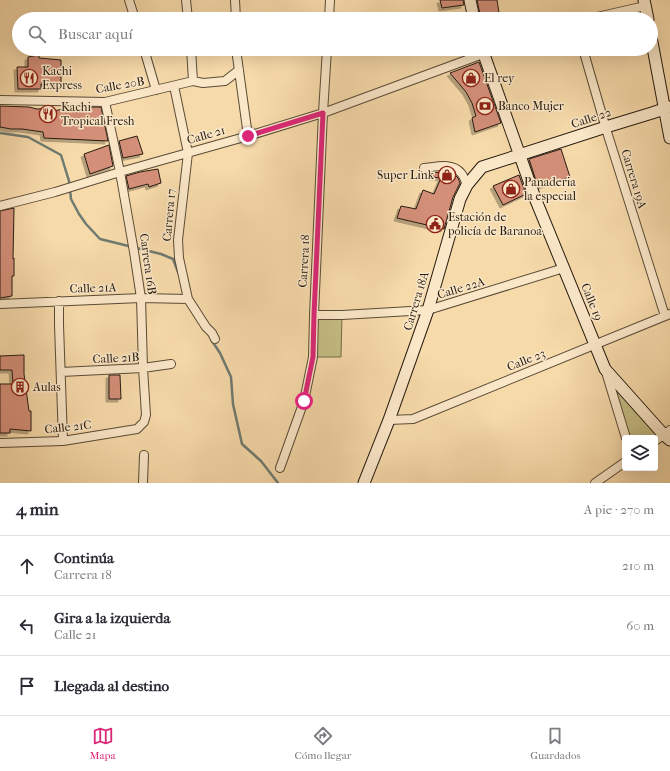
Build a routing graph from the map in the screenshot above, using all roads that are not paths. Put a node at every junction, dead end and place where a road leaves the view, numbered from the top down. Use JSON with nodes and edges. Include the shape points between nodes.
{"nodes":[{"id":1,"x":129,"y":0,"type":"edge"},
{"id":2,"x":186,"y":0,"type":"edge"},
{"id":3,"x":235,"y":0,"type":"edge"},
{"id":4,"x":330,"y":0,"type":"edge"},
{"id":5,"x":470,"y":0,"type":"edge"},
{"id":6,"x":645,"y":3,"type":"edge"},
{"id":7,"x":133,"y":12,"type":"edge"},
{"id":8,"x":187,"y":12,"type":"edge"},
{"id":9,"x":236,"y":12,"type":"edge"},
{"id":10,"x":329,"y":12,"type":"edge"},
{"id":11,"x":473,"y":12,"type":"edge"},
{"id":12,"x":613,"y":12,"type":"edge"},
{"id":13,"x":146,"y":56,"type":"edge"},
{"id":14,"x":191,"y":56,"type":"edge"},
{"id":15,"x":237,"y":56,"type":"edge"},
{"id":16,"x":327,"y":56,"type":"edge"},
{"id":17,"x":473,"y":56,"type":"edge"},
{"id":18,"x":484,"y":56,"type":"edge"},
{"id":19,"x":585,"y":56,"type":"edge"},
{"id":20,"x":655,"y":56,"type":"edge"},
{"id":21,"x":239,"y":70,"type":"junction"},
{"id":22,"x":193,"y":81,"type":"junction"},
{"id":23,"x":174,"y":86,"type":"junction"},
{"id":24,"x":156,"y":90,"type":"junction"},
{"id":25,"x":0,"y":100,"type":"edge"},
{"id":26,"x":105,"y":102,"type":"junction"},
{"id":27,"x":667,"y":108,"type":"edge"},
{"id":28,"x":323,"y":113,"type":"junction"},
{"id":29,"x":606,"y":127,"type":"junction"},
{"id":30,"x":248,"y":136,"type":"junction"},
{"id":31,"x":670,"y":138,"type":"edge"},
{"id":32,"x":188,"y":153,"type":"junction"},
{"id":33,"x":520,"y":155,"type":"junction"},
{"id":34,"x":424,"y":168,"type":"dead end"},
{"id":35,"x":120,"y":172,"type":"junction"},
{"id":36,"x":467,"y":184,"type":"junction"},
{"id":37,"x":0,"y":206,"type":"edge"},
{"id":38,"x":564,"y":268,"type":"junction"},
{"id":39,"x":141,"y":298,"type":"junction"},
{"id":40,"x":188,"y":299,"type":"junction"},
{"id":41,"x":59,"y":301,"type":"junction"},
{"id":42,"x":0,"y":304,"type":"edge"},
{"id":43,"x":428,"y":310,"type":"junction"},
{"id":44,"x":314,"y":315,"type":"junction"},
{"id":45,"x":667,"y":315,"type":"edge"},
{"id":46,"x":215,"y":339,"type":"dead end"},
{"id":47,"x":595,"y":345,"type":"junction"},
{"id":48,"x":171,"y":364,"type":"dead end"},
{"id":49,"x":143,"y":368,"type":"junction"},
{"id":50,"x":605,"y":369,"type":"junction"},
{"id":51,"x":61,"y":372,"type":"junction"},
{"id":52,"x":389,"y":420,"type":"junction"},
{"id":53,"x":137,"y":429,"type":"joint"},
{"id":54,"x":625,"y":435,"type":"edge"},
{"id":55,"x":665,"y":436,"type":"edge"},
{"id":56,"x":63,"y":441,"type":"junction"},
{"id":57,"x":0,"y":443,"type":"edge"},
{"id":58,"x":144,"y":455,"type":"dead end"},
{"id":59,"x":622,"y":464,"type":"edge"},
{"id":60,"x":280,"y":468,"type":"dead end"},
{"id":61,"x":143,"y":483,"type":"edge"},
{"id":62,"x":364,"y":483,"type":"edge"},
{"id":63,"x":595,"y":483,"type":"edge"}],
"edges":[{"from":1,"to":7,"type":"street"},
{"from":2,"to":8,"type":"street"},
{"from":3,"to":9,"type":"street"},
{"from":4,"to":10,"type":"street"},
{"from":5,"to":11,"type":"main road"},
{"from":6,"to":12,"type":"street"},
{"from":13,"to":24,"type":"street"},
{"from":14,"to":22,"type":"street"},
{"from":15,"to":21,"type":"street"},
{"from":16,"to":28,"type":"street","name":"Carrera 18"},
{"from":17,"to":28,"type":"street","name":"Calle 21"},
{"from":18,"to":33,"type":"main road","name":"Calle 19"},
{"from":19,"to":29,"type":"street","name":"Carrera 19A"},
{"from":20,"to":27,"type":"main road"},
{"from":21,"to":22,"type":"street","name":"Calle 20B","via":[[225,81]]},
{"from":21,"to":30,"type":"street"},
{"from":22,"to":23,"type":"street","name":"Calle 20B"},
{"from":23,"to":24,"type":"street","name":"Calle 20B"},
{"from":23,"to":32,"type":"street","name":"Carrera 17"},
{"from":24,"to":26,"type":"street","name":"Calle 20B"},
{"from":25,"to":26,"type":"street","name":"Calle 20B"},
{"from":26,"to":35,"type":"street","name":"Carrera 16B"},
{"from":27,"to":29,"type":"main road","name":"Calle 22"},
{"from":27,"to":31,"type":"main road"},
{"from":28,"to":30,"type":"street","name":"Calle 21"},
{"from":28,"to":44,"type":"street","name":"Carrera 18"},
{"from":29,"to":33,"type":"main road","name":"Calle 22"},
{"from":29,"to":45,"type":"street","name":"Carrera 19A"},
{"from":30,"to":32,"type":"street","name":"Calle 21"},
{"from":32,"to":35,"type":"street","name":"Calle 21"},
{"from":32,"to":40,"type":"street","name":"Carrera 17","via":[[178,240],[179,258]]},
{"from":33,"to":36,"type":"main road","name":"Carrera 18A","via":[[482,167]]},
{"from":33,"to":38,"type":"main road","name":"Calle 19"},
{"from":34,"to":36,"type":"street","via":[[452,166],[461,173]]},
{"from":35,"to":37,"type":"street","name":"Calle 21"},
{"from":35,"to":39,"type":"street","name":"Carrera 16B"},
{"from":36,"to":43,"type":"main road","name":"Carrera 18A","via":[[460,198]]},
{"from":38,"to":43,"type":"street","name":"Calle 22A"},
{"from":38,"to":47,"type":"main road","name":"Calle 19"},
{"from":39,"to":40,"type":"street","name":"Calle 21A"},
{"from":39,"to":41,"type":"street","name":"Calle 21A"},
{"from":39,"to":49,"type":"street","name":"Carrera 16B"},
{"from":40,"to":46,"type":"street","name":"Carrera 17"},
{"from":41,"to":42,"type":"street","name":"Calle 21A"},
{"from":41,"to":51,"type":"street"},
{"from":43,"to":44,"type":"street","name":"Calle 22A"},
{"from":43,"to":52,"type":"main road","name":"Carrera 18A"},
{"from":44,"to":60,"type":"street","name":"Carrera 18","via":[[313,357],[304,401]]},
{"from":45,"to":47,"type":"street","name":"Calle 23"},
{"from":47,"to":50,"type":"main road","name":"Calle 19"},
{"from":47,"to":52,"type":"street","name":"Calle 23","via":[[413,419]]},
{"from":48,"to":49,"type":"street","name":"Calle 21B"},
{"from":49,"to":51,"type":"street","name":"Calle 21B"},
{"from":49,"to":53,"type":"street","name":"Carrera 16B","via":[[146,416]]},
{"from":50,"to":54,"type":"street"},
{"from":50,"to":55,"type":"main road","name":"Calle 19"},
{"from":51,"to":56,"type":"street"},
{"from":52,"to":62,"type":"main road","name":"Carrera 18A"},
{"from":53,"to":56,"type":"street","name":"Calle 21C"},
{"from":56,"to":57,"type":"street","name":"Calle 21C"},
{"from":58,"to":61,"type":"street"},
{"from":59,"to":63,"type":"street"}]}
